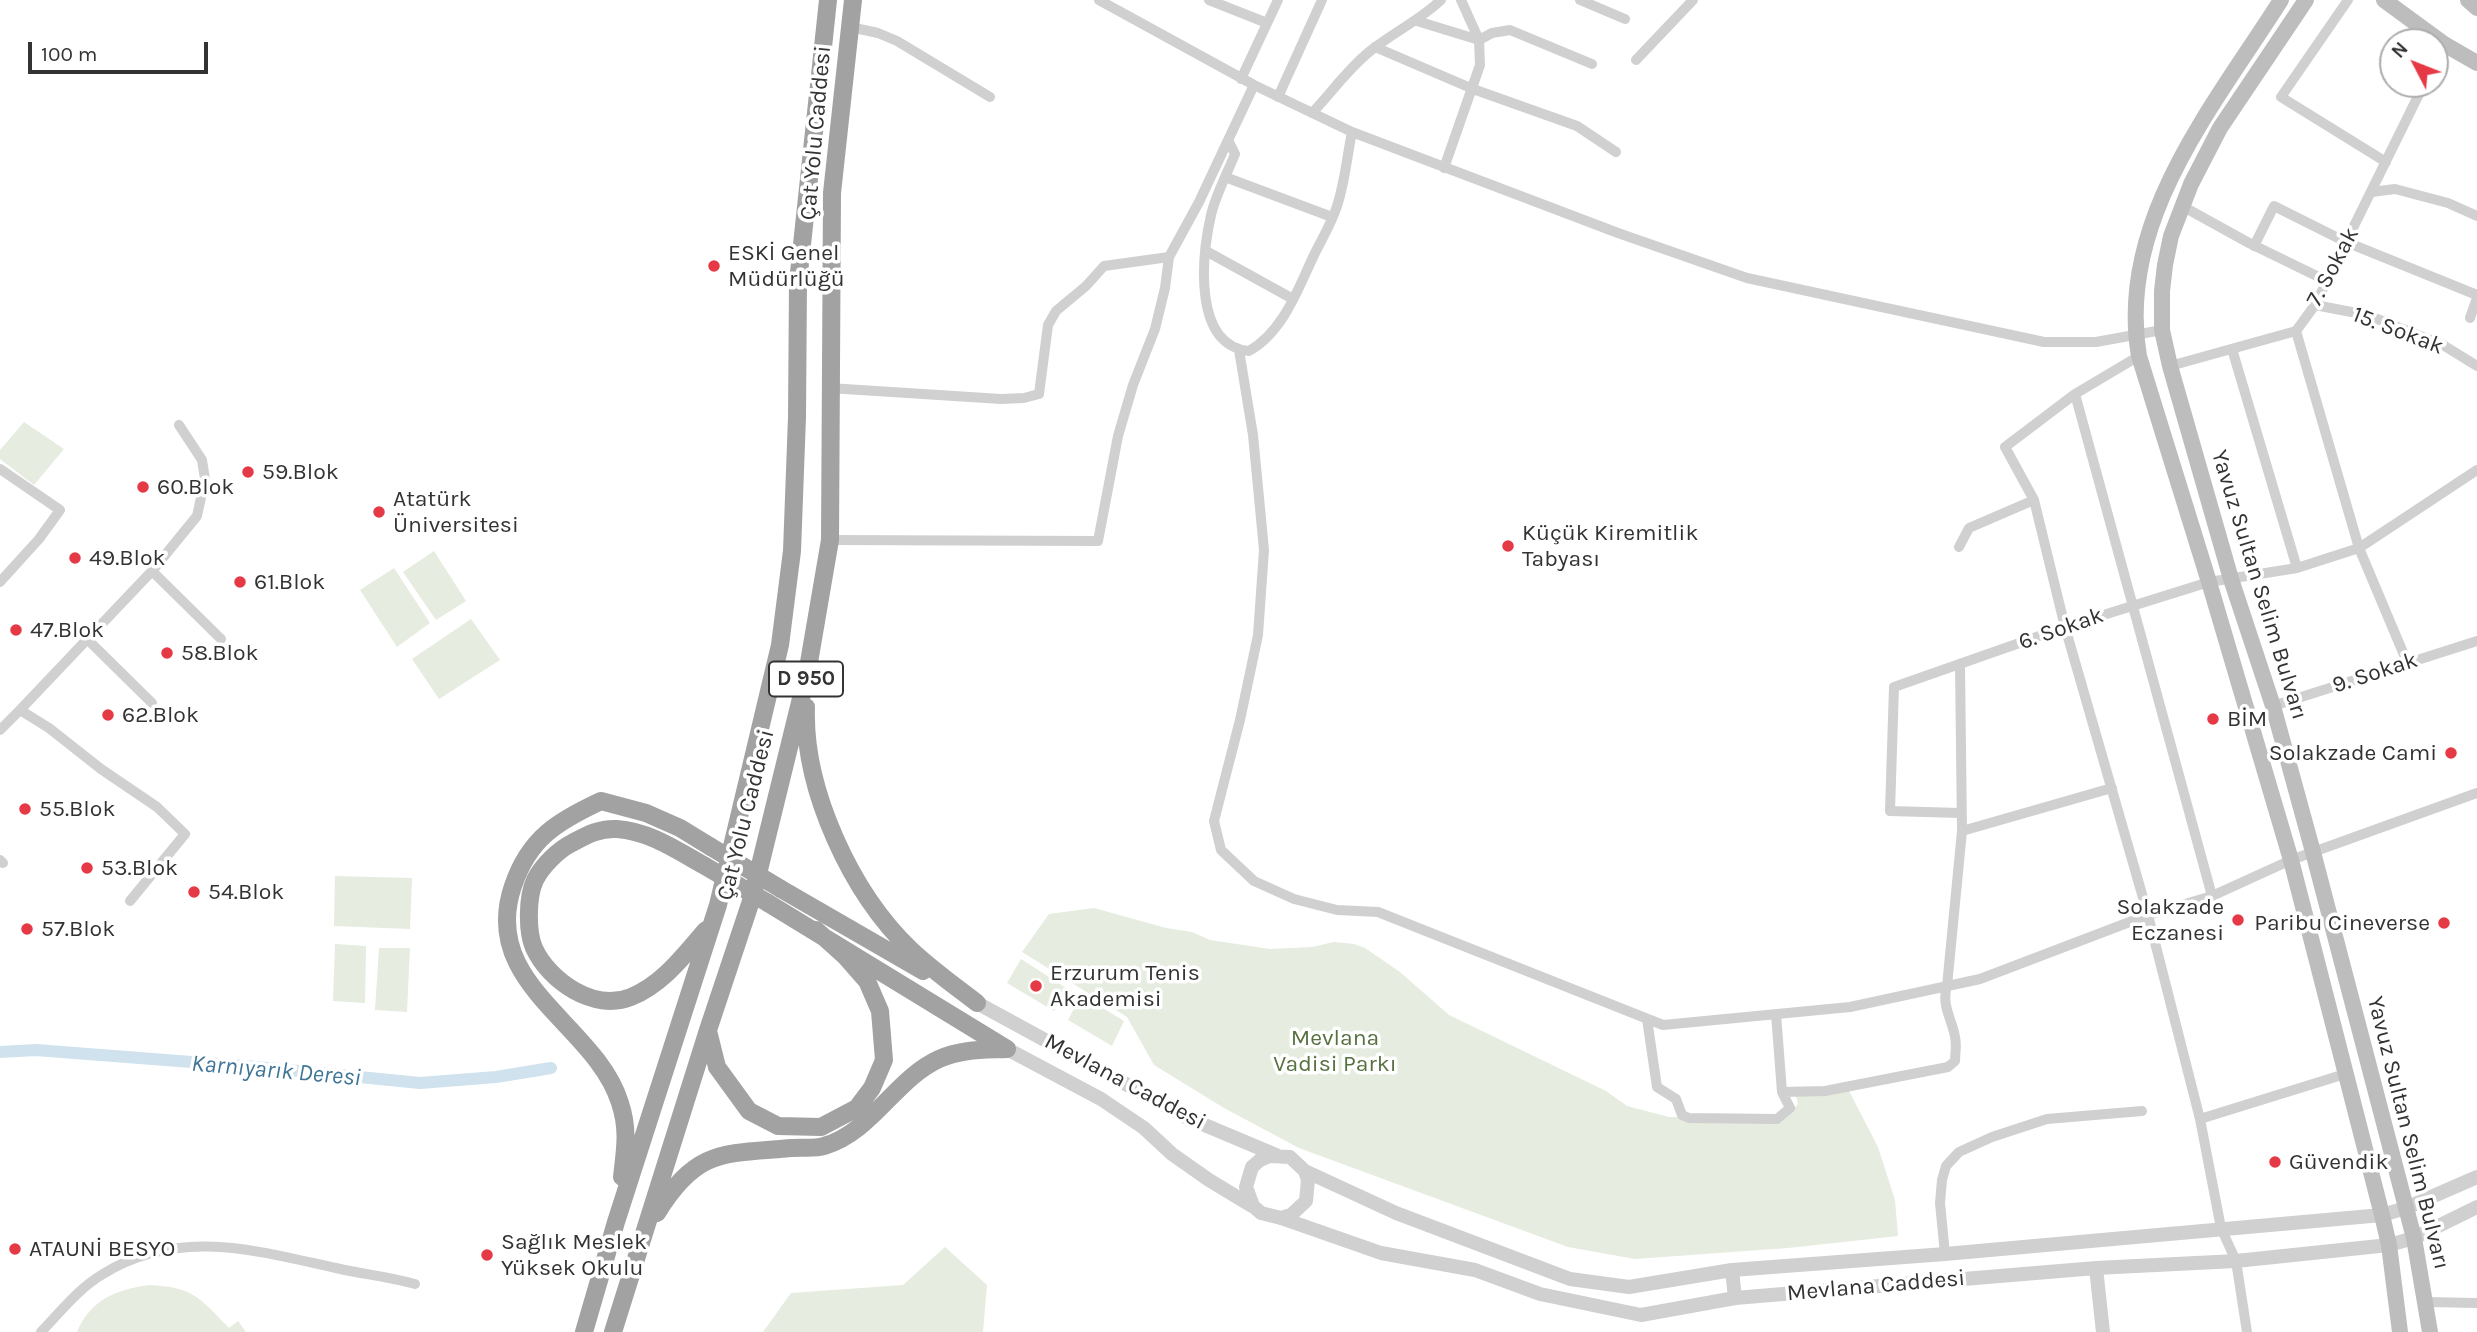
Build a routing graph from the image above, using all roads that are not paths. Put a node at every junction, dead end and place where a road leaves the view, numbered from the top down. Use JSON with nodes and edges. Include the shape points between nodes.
{"nodes":[{"id":1,"x":828,"y":0,"type":"edge"},
{"id":2,"x":853,"y":0,"type":"edge"},
{"id":3,"x":1099,"y":0,"type":"edge"},
{"id":4,"x":1209,"y":0,"type":"edge"},
{"id":5,"x":1279,"y":0,"type":"edge"},
{"id":6,"x":1322,"y":0,"type":"edge"},
{"id":7,"x":1441,"y":0,"type":"edge"},
{"id":8,"x":1461,"y":0,"type":"edge"},
{"id":9,"x":1580,"y":0,"type":"edge"},
{"id":10,"x":1693,"y":0,"type":"edge"},
{"id":11,"x":2269,"y":0,"type":"edge"},
{"id":12,"x":2281,"y":0,"type":"edge"},
{"id":13,"x":2306,"y":0,"type":"edge"},
{"id":14,"x":2348,"y":0,"type":"edge"},
{"id":15,"x":2384,"y":0,"type":"edge"},
{"id":16,"x":2468,"y":0,"type":"edge"},
{"id":17,"x":1120,"y":5,"type":"edge"},
{"id":18,"x":2477,"y":8,"type":"edge"},
{"id":19,"x":1625,"y":19,"type":"dead end"},
{"id":20,"x":1417,"y":21,"type":"junction"},
{"id":21,"x":1268,"y":23,"type":"junction"},
{"id":22,"x":850,"y":27,"type":"junction"},
{"id":23,"x":2262,"y":28,"type":"junction"},
{"id":24,"x":2422,"y":28,"type":"edge"},
{"id":25,"x":1479,"y":40,"type":"junction"},
{"id":26,"x":1375,"y":47,"type":"junction"},
{"id":27,"x":2449,"y":47,"type":"edge"},
{"id":28,"x":1636,"y":60,"type":"dead end"},
{"id":29,"x":2477,"y":63,"type":"edge"},
{"id":30,"x":1592,"y":64,"type":"dead end"},
{"id":31,"x":1241,"y":79,"type":"junction"},
{"id":32,"x":1254,"y":85,"type":"junction"},
{"id":33,"x":1473,"y":89,"type":"junction"},
{"id":34,"x":990,"y":97,"type":"dead end"},
{"id":35,"x":1278,"y":97,"type":"junction"},
{"id":36,"x":2417,"y":98,"type":"edge"},
{"id":37,"x":1312,"y":113,"type":"junction"},
{"id":38,"x":1352,"y":132,"type":"junction"},
{"id":39,"x":1228,"y":140,"type":"junction"},
{"id":40,"x":1616,"y":152,"type":"dead end"},
{"id":41,"x":2386,"y":162,"type":"junction"},
{"id":42,"x":1444,"y":168,"type":"junction"},
{"id":43,"x":1225,"y":177,"type":"junction"},
{"id":44,"x":2372,"y":192,"type":"junction"},
{"id":45,"x":2182,"y":206,"type":"junction"},
{"id":46,"x":2477,"y":216,"type":"edge"},
{"id":47,"x":1332,"y":217,"type":"junction"},
{"id":48,"x":2346,"y":242,"type":"junction"},
{"id":49,"x":2254,"y":246,"type":"junction"},
{"id":50,"x":1206,"y":251,"type":"junction"},
{"id":51,"x":1169,"y":257,"type":"junction"},
{"id":52,"x":2327,"y":281,"type":"junction"},
{"id":53,"x":2477,"y":297,"type":"edge"},
{"id":54,"x":1293,"y":299,"type":"junction"},
{"id":55,"x":2315,"y":305,"type":"junction"},
{"id":56,"x":2470,"y":318,"type":"dead end"},
{"id":57,"x":2162,"y":330,"type":"junction"},
{"id":58,"x":2296,"y":331,"type":"junction"},
{"id":59,"x":2136,"y":336,"type":"junction"},
{"id":60,"x":2232,"y":349,"type":"junction"},
{"id":61,"x":1239,"y":350,"type":"junction"},
{"id":62,"x":2139,"y":356,"type":"junction"},
{"id":63,"x":2170,"y":366,"type":"junction"},
{"id":64,"x":2477,"y":366,"type":"edge"},
{"id":65,"x":830,"y":388,"type":"junction"},
{"id":66,"x":2075,"y":394,"type":"junction"},
{"id":67,"x":179,"y":425,"type":"dead end"},
{"id":68,"x":0,"y":470,"type":"edge"},
{"id":69,"x":2477,"y":470,"type":"edge"},
{"id":70,"x":2034,"y":500,"type":"junction"},
{"id":71,"x":830,"y":540,"type":"junction"},
{"id":72,"x":1959,"y":547,"type":"dead end"},
{"id":73,"x":2359,"y":548,"type":"junction"},
{"id":74,"x":2297,"y":568,"type":"junction"},
{"id":75,"x":152,"y":571,"type":"junction"},
{"id":76,"x":2231,"y":579,"type":"junction"},
{"id":77,"x":0,"y":582,"type":"edge"},
{"id":78,"x":2209,"y":582,"type":"junction"},
{"id":79,"x":2135,"y":606,"type":"junction"},
{"id":80,"x":2065,"y":627,"type":"junction"},
{"id":81,"x":87,"y":639,"type":"junction"},
{"id":82,"x":220,"y":639,"type":"dead end"},
{"id":83,"x":2477,"y":641,"type":"edge"},
{"id":84,"x":2407,"y":662,"type":"junction"},
{"id":85,"x":1960,"y":665,"type":"junction"},
{"id":86,"x":807,"y":674,"type":"junction"},
{"id":87,"x":152,"y":703,"type":"dead end"},
{"id":88,"x":2273,"y":706,"type":"junction"},
{"id":89,"x":20,"y":710,"type":"junction"},
{"id":90,"x":0,"y":730,"type":"edge"},
{"id":91,"x":2112,"y":788,"type":"junction"},
{"id":92,"x":2477,"y":793,"type":"edge"},
{"id":93,"x":1960,"y":813,"type":"junction"},
{"id":94,"x":1962,"y":831,"type":"junction"},
{"id":95,"x":2313,"y":852,"type":"junction"},
{"id":96,"x":2291,"y":860,"type":"junction"},
{"id":97,"x":2212,"y":896,"type":"junction"},
{"id":98,"x":130,"y":901,"type":"dead end"},
{"id":99,"x":2148,"y":915,"type":"junction"},
{"id":100,"x":711,"y":925,"type":"junction"},
{"id":101,"x":816,"y":930,"type":"junction"},
{"id":102,"x":1947,"y":986,"type":"junction"},
{"id":103,"x":977,"y":1003,"type":"junction"},
{"id":104,"x":1776,"y":1014,"type":"junction"},
{"id":105,"x":1647,"y":1019,"type":"junction"},
{"id":106,"x":708,"y":1030,"type":"junction"},
{"id":107,"x":1007,"y":1049,"type":"junction"},
{"id":108,"x":2345,"y":1074,"type":"junction"},
{"id":109,"x":1782,"y":1092,"type":"junction"},
{"id":110,"x":2142,"y":1111,"type":"dead end"},
{"id":111,"x":2200,"y":1119,"type":"junction"},
{"id":112,"x":1276,"y":1155,"type":"junction"},
{"id":113,"x":1305,"y":1171,"type":"junction"},
{"id":114,"x":2477,"y":1177,"type":"edge"},
{"id":115,"x":1253,"y":1206,"type":"junction"},
{"id":116,"x":2477,"y":1207,"type":"edge"},
{"id":117,"x":2406,"y":1209,"type":"junction"},
{"id":118,"x":2382,"y":1215,"type":"junction"},
{"id":119,"x":1281,"y":1218,"type":"junction"},
{"id":120,"x":616,"y":1222,"type":"junction"},
{"id":121,"x":2221,"y":1228,"type":"junction"},
{"id":122,"x":644,"y":1234,"type":"junction"},
{"id":123,"x":2414,"y":1238,"type":"junction"},
{"id":124,"x":2389,"y":1245,"type":"junction"},
{"id":125,"x":1945,"y":1254,"type":"junction"},
{"id":126,"x":2236,"y":1261,"type":"junction"},
{"id":127,"x":2095,"y":1268,"type":"junction"},
{"id":128,"x":1732,"y":1269,"type":"junction"},
{"id":129,"x":415,"y":1284,"type":"dead end"},
{"id":130,"x":1735,"y":1298,"type":"junction"},
{"id":131,"x":2427,"y":1302,"type":"junction"},
{"id":132,"x":2477,"y":1303,"type":"edge"},
{"id":133,"x":41,"y":1332,"type":"edge"},
{"id":134,"x":583,"y":1332,"type":"edge"},
{"id":135,"x":613,"y":1332,"type":"edge"},
{"id":136,"x":2103,"y":1332,"type":"edge"},
{"id":137,"x":2247,"y":1332,"type":"edge"},
{"id":138,"x":2400,"y":1332,"type":"edge"},
{"id":139,"x":2430,"y":1332,"type":"edge"}],
"edges":[{"from":1,"to":100,"type":"highway","name":"Çat Yolu Caddesi","number":"D 950","via":[[798,282],[792,551],[780,646]]},
{"from":2,"to":22,"type":"highway","name":"Çat Yolu Caddesi","number":"D 950"},
{"from":3,"to":17,"type":"street"},
{"from":4,"to":21,"type":"street"},
{"from":5,"to":21,"type":"street"},
{"from":6,"to":35,"type":"street"},
{"from":7,"to":20,"type":"street"},
{"from":8,"to":25,"type":"street"},
{"from":9,"to":19,"type":"street"},
{"from":10,"to":28,"type":"street"},
{"from":11,"to":23,"type":"main road"},
{"from":12,"to":23,"type":"main road","name":"Yavuz Sultan Selim Bulvarı"},
{"from":13,"to":45,"type":"main road","name":"Yavuz Sultan Selim Bulvarı","via":[[2220,128]]},
{"from":14,"to":41,"type":"street","via":[[2281,97]]},
{"from":15,"to":24,"type":"main road"},
{"from":16,"to":18,"type":"main road"},
{"from":17,"to":31,"type":"street"},
{"from":20,"to":25,"type":"street"},
{"from":20,"to":26,"type":"street"},
{"from":21,"to":31,"type":"street"},
{"from":22,"to":34,"type":"street","via":[[897,41]]},
{"from":22,"to":65,"type":"highway","name":"Çat Yolu Caddesi","number":"D 950","via":[[832,193]]},
{"from":23,"to":59,"type":"main road","name":"Yavuz Sultan Selim Bulvarı","via":[[2200,124],[2156,212],[2138,286]]},
{"from":25,"to":30,"type":"street","via":[[1510,30]]},
{"from":25,"to":33,"type":"street","via":[[1480,65]]},
{"from":26,"to":33,"type":"street"},
{"from":26,"to":37,"type":"street"},
{"from":27,"to":29,"type":"main road"},
{"from":31,"to":32,"type":"street"},
{"from":32,"to":35,"type":"street"},
{"from":32,"to":39,"type":"street"},
{"from":33,"to":40,"type":"street","via":[[1577,126]]},
{"from":33,"to":42,"type":"street"},
{"from":35,"to":37,"type":"street"},
{"from":36,"to":41,"type":"street","name":"7. Sokak"},
{"from":37,"to":38,"type":"street"},
{"from":38,"to":42,"type":"street"},
{"from":38,"to":47,"type":"street"},
{"from":39,"to":43,"type":"street","via":[[1235,154]]},
{"from":39,"to":51,"type":"street"},
{"from":41,"to":44,"type":"street","name":"7. Sokak"},
{"from":42,"to":59,"type":"street","via":[[1747,278],[2044,342]]},
{"from":43,"to":47,"type":"street"},
{"from":43,"to":50,"type":"street","via":[[1211,214]]},
{"from":44,"to":46,"type":"street","via":[[2395,189]]},
{"from":44,"to":48,"type":"street","name":"7. Sokak"},
{"from":45,"to":49,"type":"street"},
{"from":45,"to":57,"type":"main road","name":"Yavuz Sultan Selim Bulvarı","via":[[2165,265]]},
{"from":47,"to":54,"type":"street"},
{"from":48,"to":49,"type":"street","via":[[2274,206]]},
{"from":48,"to":52,"type":"street","name":"7. Sokak"},
{"from":48,"to":53,"type":"street"},
{"from":49,"to":52,"type":"street"},
{"from":50,"to":54,"type":"street"},
{"from":50,"to":61,"type":"street","via":[[1204,296],[1209,316],[1221,339]]},
{"from":51,"to":65,"type":"street","via":[[1104,267],[1056,311],[1048,326],[1039,394],[1001,399]]},
{"from":51,"to":71,"type":"street","via":[[1155,329],[1118,436],[1098,541]]},
{"from":52,"to":55,"type":"street","name":"7. Sokak"},
{"from":53,"to":56,"type":"street"},
{"from":54,"to":61,"type":"street","via":[[1258,346]]},
{"from":55,"to":58,"type":"street","name":"7. Sokak"},
{"from":55,"to":64,"type":"street","name":"15. Sokak","via":[[2367,315],[2443,345]]},
{"from":57,"to":59,"type":"street"},
{"from":57,"to":63,"type":"main road","name":"Yavuz Sultan Selim Bulvarı"},
{"from":58,"to":60,"type":"street","name":"7. Sokak"},
{"from":58,"to":73,"type":"street"},
{"from":59,"to":62,"type":"main road","name":"Yavuz Sultan Selim Bulvarı"},
{"from":60,"to":63,"type":"street","name":"7. Sokak"},
{"from":60,"to":74,"type":"street"},
{"from":61,"to":105,"type":"street","via":[[1264,550],[1258,635],[1214,821],[1221,850],[1254,881],[1294,899],[1337,911],[1378,912]]},
{"from":62,"to":66,"type":"street"},
{"from":62,"to":78,"type":"main road","name":"Yavuz Sultan Selim Bulvarı"},
{"from":63,"to":76,"type":"main road","name":"Yavuz Sultan Selim Bulvarı"},
{"from":65,"to":71,"type":"highway","name":"Çat Yolu Caddesi","number":"D 950"},
{"from":66,"to":70,"type":"street","via":[[2005,447]]},
{"from":66,"to":79,"type":"street"},
{"from":67,"to":75,"type":"street","via":[[202,460],[202,501],[197,516]]},
{"from":68,"to":77,"type":"street","via":[[60,510]]},
{"from":69,"to":73,"type":"street","name":"6. Sokak"},
{"from":70,"to":72,"type":"street","via":[[1969,528]]},
{"from":70,"to":80,"type":"street"},
{"from":71,"to":86,"type":"highway","name":"Çat Yolu Caddesi","number":"D 950"},
{"from":73,"to":74,"type":"street","name":"6. Sokak"},
{"from":73,"to":84,"type":"street"},
{"from":74,"to":76,"type":"street","name":"6. Sokak"},
{"from":75,"to":81,"type":"street"},
{"from":75,"to":82,"type":"street"},
{"from":76,"to":78,"type":"street","name":"6. Sokak"},
{"from":76,"to":88,"type":"main road","name":"Yavuz Sultan Selim Bulvarı"},
{"from":78,"to":79,"type":"street","name":"6. Sokak"},
{"from":78,"to":96,"type":"main road","name":"Yavuz Sultan Selim Bulvarı"},
{"from":79,"to":80,"type":"street","name":"6. Sokak"},
{"from":79,"to":97,"type":"street"},
{"from":80,"to":85,"type":"street","name":"6. Sokak"},
{"from":80,"to":91,"type":"street"},
{"from":81,"to":87,"type":"street"},
{"from":81,"to":89,"type":"street"},
{"from":83,"to":84,"type":"street","name":"9. Sokak"},
{"from":84,"to":88,"type":"street","name":"9. Sokak"},
{"from":85,"to":93,"type":"street"},
{"from":85,"to":93,"type":"street","name":"6. Sokak","via":[[1894,687],[1890,811]]},
{"from":86,"to":103,"type":"highway","via":[[805,721],[813,778],[839,848],[878,914],[911,950]]},
{"from":86,"to":106,"type":"highway","name":"Çat Yolu Caddesi","number":"D 950","via":[[752,898]]},
{"from":88,"to":95,"type":"main road","name":"Yavuz Sultan Selim Bulvarı"},
{"from":89,"to":90,"type":"street"},
{"from":89,"to":98,"type":"street","via":[[157,807],[185,834]]},
{"from":91,"to":94,"type":"street"},
{"from":91,"to":99,"type":"street"},
{"from":92,"to":95,"type":"street"},
{"from":93,"to":94,"type":"street"},
{"from":94,"to":102,"type":"street"},
{"from":95,"to":96,"type":"street"},
{"from":95,"to":117,"type":"main road","name":"Yavuz Sultan Selim Bulvarı"},
{"from":96,"to":97,"type":"street"},
{"from":96,"to":108,"type":"main road","name":"Yavuz Sultan Selim Bulvarı"},
{"from":97,"to":99,"type":"street"},
{"from":99,"to":102,"type":"street","via":[[1980,979]]},
{"from":99,"to":111,"type":"street"},
{"from":100,"to":101,"type":"highway","bridge":true,"via":[[668,974],[629,998],[598,1000],[572,991],[550,971],[534,948],[527,918],[534,880],[560,849],[596,830],[616,829],[667,844]]},
{"from":100,"to":120,"type":"highway","name":"Çat Yolu Caddesi","number":"D 950"},
{"from":101,"to":106,"type":"highway","via":[[867,981],[880,1011],[884,1060],[857,1108],[821,1127],[778,1126],[749,1111],[717,1067]]},
{"from":101,"to":107,"type":"highway"},
{"from":102,"to":104,"type":"street","via":[[1850,1007]]},
{"from":102,"to":109,"type":"street","via":[[1946,1009],[1956,1038],[1955,1061],[1948,1067],[1825,1091]]},
{"from":103,"to":112,"type":"street","name":"Mevlana Caddesi","via":[[1188,1118]]},
{"from":103,"to":120,"type":"highway","bridge":true,"via":[[680,828],[601,801],[564,820],[537,840],[522,863],[506,908],[512,954],[551,1012],[604,1070],[620,1101],[627,1133]]},
{"from":104,"to":105,"type":"street","via":[[1663,1025]]},
{"from":104,"to":109,"type":"street"},
{"from":105,"to":109,"type":"street","via":[[1657,1087],[1676,1098],[1682,1115],[1777,1119],[1790,1108]]},
{"from":106,"to":122,"type":"highway","name":"Çat Yolu Caddesi","number":"D 950"},
{"from":107,"to":115,"type":"street","name":"Mevlana Caddesi","via":[[1101,1099],[1172,1154]]},
{"from":107,"to":122,"type":"highway","via":[[963,1051],[937,1060],[870,1118],[823,1147],[744,1150],[694,1168],[670,1191]]},
{"from":108,"to":111,"type":"street"},
{"from":108,"to":118,"type":"main road","name":"Yavuz Sultan Selim Bulvarı"},
{"from":110,"to":125,"type":"street","via":[[2047,1119],[1959,1152],[1946,1166],[1942,1180]]},
{"from":111,"to":121,"type":"street"},
{"from":112,"to":113,"type":"street","via":[[1290,1157]]},
{"from":112,"to":115,"type":"street","via":[[1260,1160],[1248,1177],[1246,1187]]},
{"from":113,"to":119,"type":"street","via":[[1306,1201]]},
{"from":113,"to":128,"type":"street","name":"Mevlana Caddesi","via":[[1396,1213],[1570,1279],[1629,1287]]},
{"from":114,"to":117,"type":"street","name":"Mevlana Caddesi"},
{"from":115,"to":119,"type":"street"},
{"from":116,"to":123,"type":"street","name":"Mevlana Caddesi"},
{"from":117,"to":118,"type":"street","name":"Mevlana Caddesi"},
{"from":117,"to":123,"type":"main road","name":"Yavuz Sultan Selim Bulvarı"},
{"from":118,"to":121,"type":"street","name":"Mevlana Caddesi"},
{"from":118,"to":124,"type":"main road","name":"Yavuz Sultan Selim Bulvarı"},
{"from":119,"to":130,"type":"street","name":"Mevlana Caddesi","via":[[1381,1253],[1475,1270],[1540,1294],[1641,1315]]},
{"from":120,"to":134,"type":"highway","name":"Çat Yolu Caddesi","number":"D 950"},
{"from":121,"to":125,"type":"street","name":"Mevlana Caddesi"},
{"from":121,"to":126,"type":"street"},
{"from":122,"to":135,"type":"highway","name":"Çat Yolu Caddesi","number":"D 950"},
{"from":123,"to":124,"type":"street","name":"Mevlana Caddesi"},
{"from":123,"to":131,"type":"main road","name":"Yavuz Sultan Selim Bulvarı"},
{"from":124,"to":126,"type":"street","name":"Mevlana Caddesi"},
{"from":124,"to":138,"type":"main road","name":"Yavuz Sultan Selim Bulvarı"},
{"from":125,"to":128,"type":"street","name":"Mevlana Caddesi"},
{"from":126,"to":127,"type":"street","name":"Mevlana Caddesi"},
{"from":126,"to":137,"type":"street"},
{"from":127,"to":130,"type":"street","name":"Mevlana Caddesi"},
{"from":127,"to":136,"type":"street"},
{"from":128,"to":130,"type":"street"},
{"from":129,"to":133,"type":"street","via":[[267,1252],[186,1245],[103,1274]]},
{"from":131,"to":132,"type":"street"},
{"from":131,"to":139,"type":"main road","name":"Yavuz Sultan Selim Bulvarı"}]}
